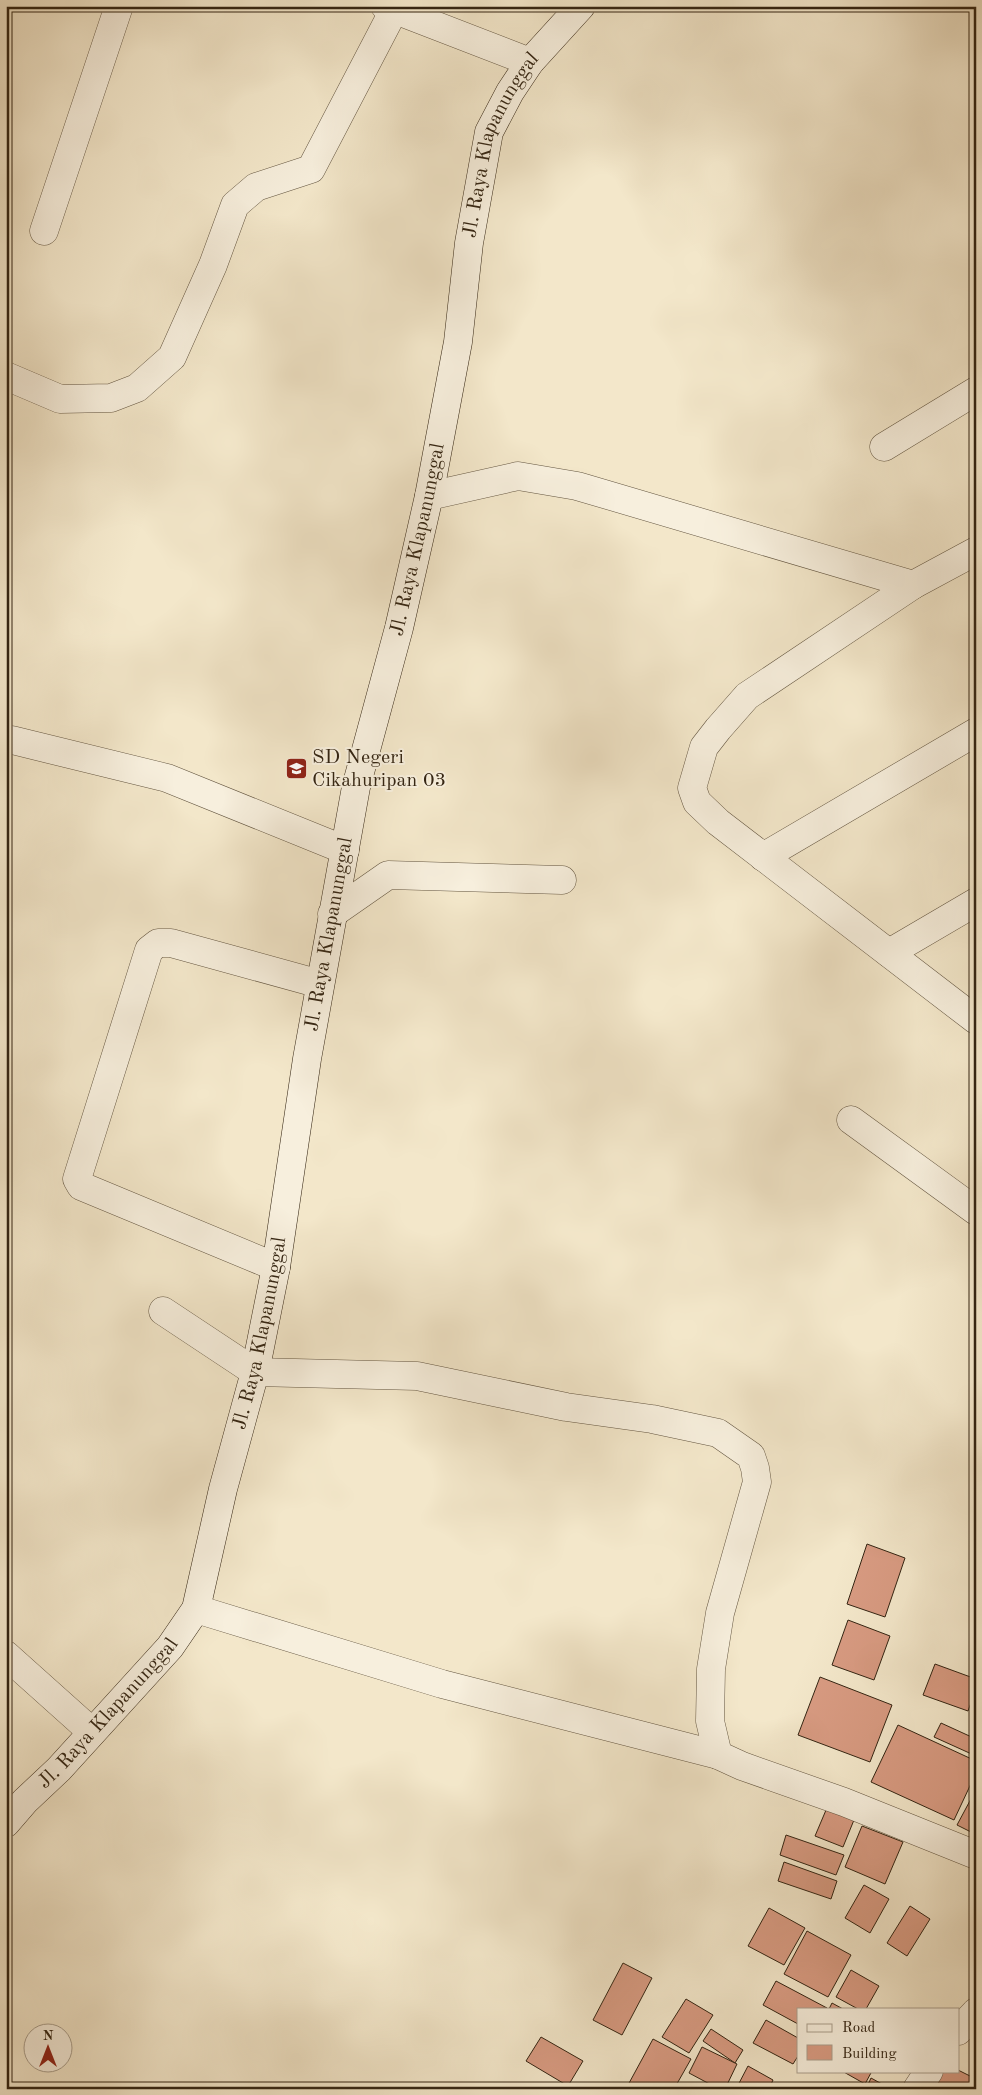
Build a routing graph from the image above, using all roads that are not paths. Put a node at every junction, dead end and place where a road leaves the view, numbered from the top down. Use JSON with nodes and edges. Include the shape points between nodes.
{"nodes":[{"id":1,"x":118,"y":6,"type":"edge"},
{"id":2,"x":580,"y":6,"type":"edge"},
{"id":3,"x":389,"y":8,"type":"edge"},
{"id":4,"x":530,"y":62,"type":"junction"},
{"id":5,"x":44,"y":231,"type":"dead end"},
{"id":6,"x":6,"y":376,"type":"edge"},
{"id":7,"x":976,"y":391,"type":"edge"},
{"id":8,"x":884,"y":447,"type":"dead end"},
{"id":9,"x":429,"y":496,"type":"junction"},
{"id":10,"x":976,"y":552,"type":"edge"},
{"id":11,"x":913,"y":585,"type":"junction"},
{"id":12,"x":976,"y":732,"type":"edge"},
{"id":13,"x":12,"y":740,"type":"dead end"},
{"id":14,"x":345,"y":850,"type":"junction"},
{"id":15,"x":763,"y":857,"type":"junction"},
{"id":16,"x":562,"y":880,"type":"dead end"},
{"id":17,"x":976,"y":902,"type":"edge"},
{"id":18,"x":332,"y":914,"type":"junction"},
{"id":19,"x":889,"y":954,"type":"junction"},
{"id":20,"x":320,"y":984,"type":"junction"},
{"id":21,"x":976,"y":1020,"type":"edge"},
{"id":22,"x":852,"y":1120,"type":"dead end"},
{"id":23,"x":976,"y":1211,"type":"edge"},
{"id":24,"x":276,"y":1267,"type":"junction"},
{"id":25,"x":162,"y":1311,"type":"dead end"},
{"id":26,"x":255,"y":1372,"type":"junction"},
{"id":27,"x":196,"y":1609,"type":"junction"},
{"id":28,"x":6,"y":1655,"type":"edge"},
{"id":29,"x":92,"y":1732,"type":"junction"},
{"id":30,"x":718,"y":1755,"type":"junction"},
{"id":31,"x":6,"y":1823,"type":"edge"},
{"id":32,"x":976,"y":1855,"type":"edge"},
{"id":33,"x":976,"y":2012,"type":"edge"},
{"id":34,"x":960,"y":2030,"type":"edge"},
{"id":35,"x":928,"y":2072,"type":"edge"},
{"id":36,"x":917,"y":2089,"type":"edge"}],
"edges":[{"from":1,"to":5,"type":"street"},
{"from":2,"to":4,"type":"street","name":"Jl. Raya Klapanunggal"},
{"from":3,"to":4,"type":"street"},
{"from":3,"to":6,"type":"street","via":[[311,169],[256,187],[235,205],[213,265],[172,357],[136,388],[111,398],[60,399]]},
{"from":4,"to":9,"type":"street","name":"Jl. Raya Klapanunggal","via":[[489,132],[469,243],[458,342]]},
{"from":7,"to":8,"type":"street"},
{"from":9,"to":11,"type":"street","via":[[518,476],[577,486]]},
{"from":9,"to":14,"type":"street","name":"Jl. Raya Klapanunggal","via":[[399,628],[356,787]]},
{"from":10,"to":11,"type":"street"},
{"from":11,"to":15,"type":"street","via":[[747,696],[704,747],[692,788],[697,802]]},
{"from":12,"to":15,"type":"street"},
{"from":13,"to":14,"type":"street","via":[[167,778]]},
{"from":14,"to":18,"type":"street","name":"Jl. Raya Klapanunggal"},
{"from":15,"to":19,"type":"street"},
{"from":16,"to":18,"type":"street","via":[[388,876]]},
{"from":17,"to":19,"type":"street"},
{"from":18,"to":20,"type":"street","name":"Jl. Raya Klapanunggal"},
{"from":19,"to":21,"type":"street"},
{"from":20,"to":24,"type":"street","name":"Jl. Raya Klapanunggal"},
{"from":20,"to":24,"type":"street","via":[[171,943],[158,943],[149,950],[77,1179],[81,1186]]},
{"from":22,"to":23,"type":"street"},
{"from":24,"to":26,"type":"street","name":"Jl. Raya Klapanunggal"},
{"from":25,"to":26,"type":"street"},
{"from":26,"to":27,"type":"street","name":"Jl. Raya Klapanunggal","via":[[223,1489]]},
{"from":26,"to":30,"type":"street","via":[[417,1376],[566,1407],[652,1418],[718,1433],[751,1456],[756,1482],[720,1613],[711,1670],[710,1722]]},
{"from":27,"to":29,"type":"street","name":"Jl. Raya Klapanunggal","via":[[170,1647]]},
{"from":27,"to":30,"type":"street","via":[[442,1684]]},
{"from":28,"to":29,"type":"street"},
{"from":29,"to":31,"type":"street","name":"Jl. Raya Klapanunggal"},
{"from":30,"to":32,"type":"street"},
{"from":33,"to":34,"type":"street"},
{"from":35,"to":36,"type":"street"}]}
